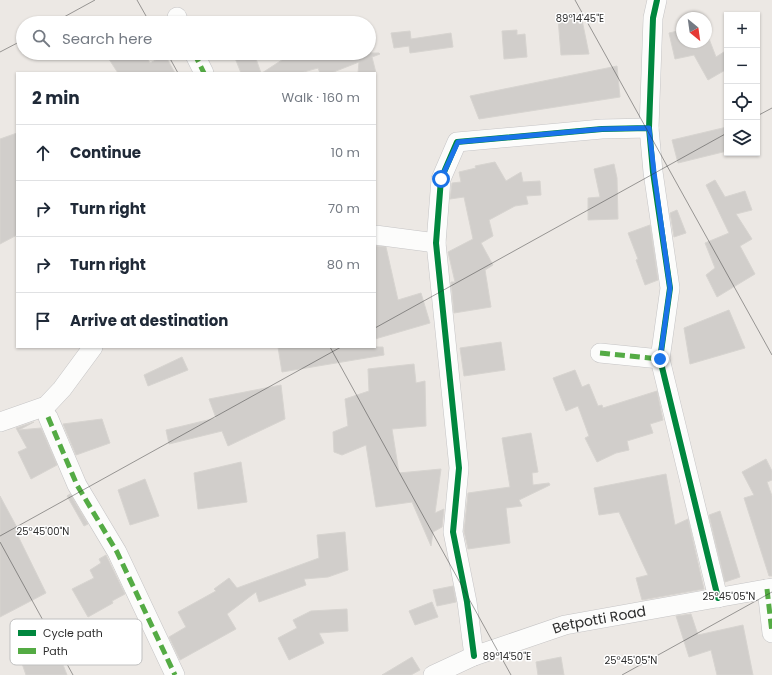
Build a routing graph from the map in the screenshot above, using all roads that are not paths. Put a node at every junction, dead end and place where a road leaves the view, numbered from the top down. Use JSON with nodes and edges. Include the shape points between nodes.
{"nodes":[{"id":1,"x":657,"y":0,"type":"edge"},
{"id":2,"x":198,"y":60,"type":"edge"},
{"id":3,"x":204,"y":72,"type":"edge"},
{"id":4,"x":649,"y":128,"type":"junction"},
{"id":5,"x":376,"y":235,"type":"edge"},
{"id":6,"x":436,"y":243,"type":"junction"},
{"id":7,"x":92,"y":348,"type":"edge"},
{"id":8,"x":600,"y":353,"type":"dead end"},
{"id":9,"x":660,"y":359,"type":"junction"},
{"id":10,"x":48,"y":417,"type":"dead end"},
{"id":11,"x":0,"y":422,"type":"edge"},
{"id":12,"x":769,"y":589,"type":"edge"},
{"id":13,"x":718,"y":598,"type":"junction"},
{"id":14,"x":772,"y":633,"type":"edge"},
{"id":15,"x":474,"y":656,"type":"junction"},
{"id":16,"x":175,"y":675,"type":"edge"},
{"id":17,"x":433,"y":675,"type":"edge"}],
"edges":[{"from":1,"to":4,"type":"street","via":[[653,18]]},
{"from":2,"to":3,"type":"street"},
{"from":4,"to":6,"type":"street","via":[[602,129],[458,142],[441,179]]},
{"from":4,"to":9,"type":"street","via":[[670,288]]},
{"from":5,"to":6,"type":"street"},
{"from":6,"to":15,"type":"street","via":[[459,468],[453,532],[467,602]]},
{"from":7,"to":11,"type":"street","via":[[46,406]]},
{"from":8,"to":9,"type":"street"},
{"from":9,"to":13,"type":"street"},
{"from":10,"to":16,"type":"street","via":[[77,485],[117,552]]},
{"from":12,"to":13,"type":"street","name":"Betpotti Road"},
{"from":12,"to":14,"type":"street"},
{"from":13,"to":15,"type":"street","name":"Betpotti Road","via":[[565,625]]},
{"from":15,"to":17,"type":"street","name":"Betpotti Road"}]}
